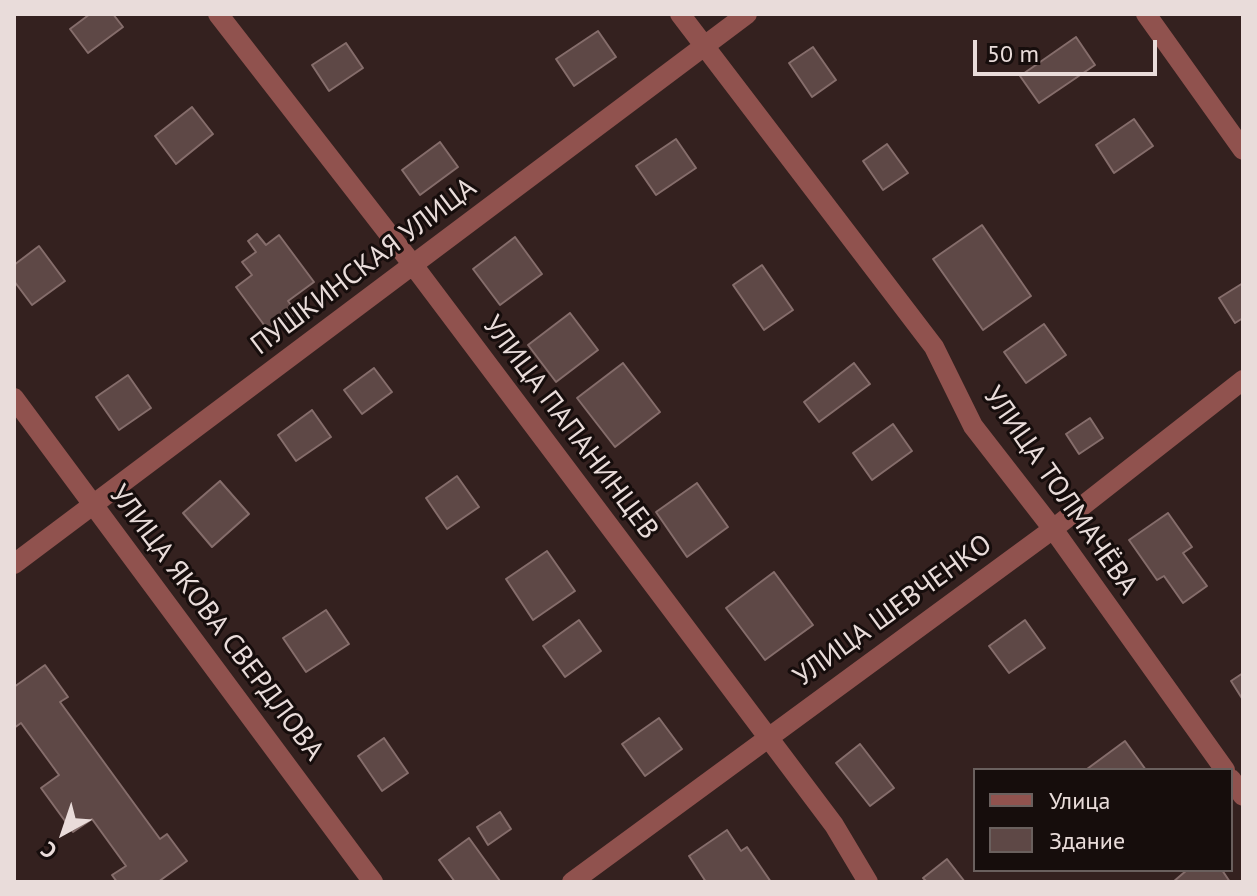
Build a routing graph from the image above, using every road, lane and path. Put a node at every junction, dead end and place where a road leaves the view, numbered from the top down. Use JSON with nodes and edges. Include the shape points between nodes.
{"nodes":[{"id":1,"x":218,"y":14,"type":"edge"},
{"id":2,"x":680,"y":14,"type":"edge"},
{"id":3,"x":747,"y":14,"type":"edge"},
{"id":4,"x":1146,"y":14,"type":"edge"},
{"id":5,"x":705,"y":46,"type":"junction"},
{"id":6,"x":1243,"y":150,"type":"edge"},
{"id":7,"x":413,"y":265,"type":"junction"},
{"id":8,"x":1243,"y":380,"type":"edge"},
{"id":9,"x":14,"y":398,"type":"edge"},
{"id":10,"x":93,"y":505,"type":"junction"},
{"id":11,"x":1053,"y":529,"type":"junction"},
{"id":12,"x":14,"y":564,"type":"edge"},
{"id":13,"x":767,"y":739,"type":"junction"},
{"id":14,"x":1224,"y":768,"type":"edge"},
{"id":15,"x":373,"y":882,"type":"edge"},
{"id":16,"x":572,"y":882,"type":"edge"},
{"id":17,"x":868,"y":882,"type":"edge"}],
"edges":[{"from":1,"to":7,"type":"street","name":"УЛИЦА ПАПАНИНЦЕВ"},
{"from":2,"to":5,"type":"street","name":"УЛИЦА ТОЛМАЧЁВА"},
{"from":3,"to":5,"type":"street","name":"ПУШКИНСКАЯ УЛИЦА"},
{"from":4,"to":6,"type":"street"},
{"from":5,"to":7,"type":"street","name":"ПУШКИНСКАЯ УЛИЦА"},
{"from":5,"to":11,"type":"street","name":"УЛИЦА ТОЛМАЧЁВА","via":[[934,347],[973,426]]},
{"from":7,"to":10,"type":"street","name":"ПУШКИНСКАЯ УЛИЦА"},
{"from":7,"to":13,"type":"street","name":"УЛИЦА ПАПАНИНЦЕВ"},
{"from":8,"to":11,"type":"street","name":"УЛИЦА ШЕВЧЕНКО"},
{"from":9,"to":10,"type":"street","name":"УЛИЦА ЯКОВА СВЕРДЛОВА"},
{"from":10,"to":12,"type":"street","name":"ПУШКИНСКАЯ УЛИЦА"},
{"from":10,"to":15,"type":"street","name":"УЛИЦА ЯКОВА СВЕРДЛОВА"},
{"from":11,"to":13,"type":"street","name":"УЛИЦА ШЕВЧЕНКО"},
{"from":11,"to":14,"type":"street","name":"УЛИЦА ТОЛМАЧЁВА"},
{"from":13,"to":16,"type":"street","name":"УЛИЦА ШЕВЧЕНКО"},
{"from":13,"to":17,"type":"street","name":"УЛИЦА ПАПАНИНЦЕВ","via":[[834,825]]}]}
